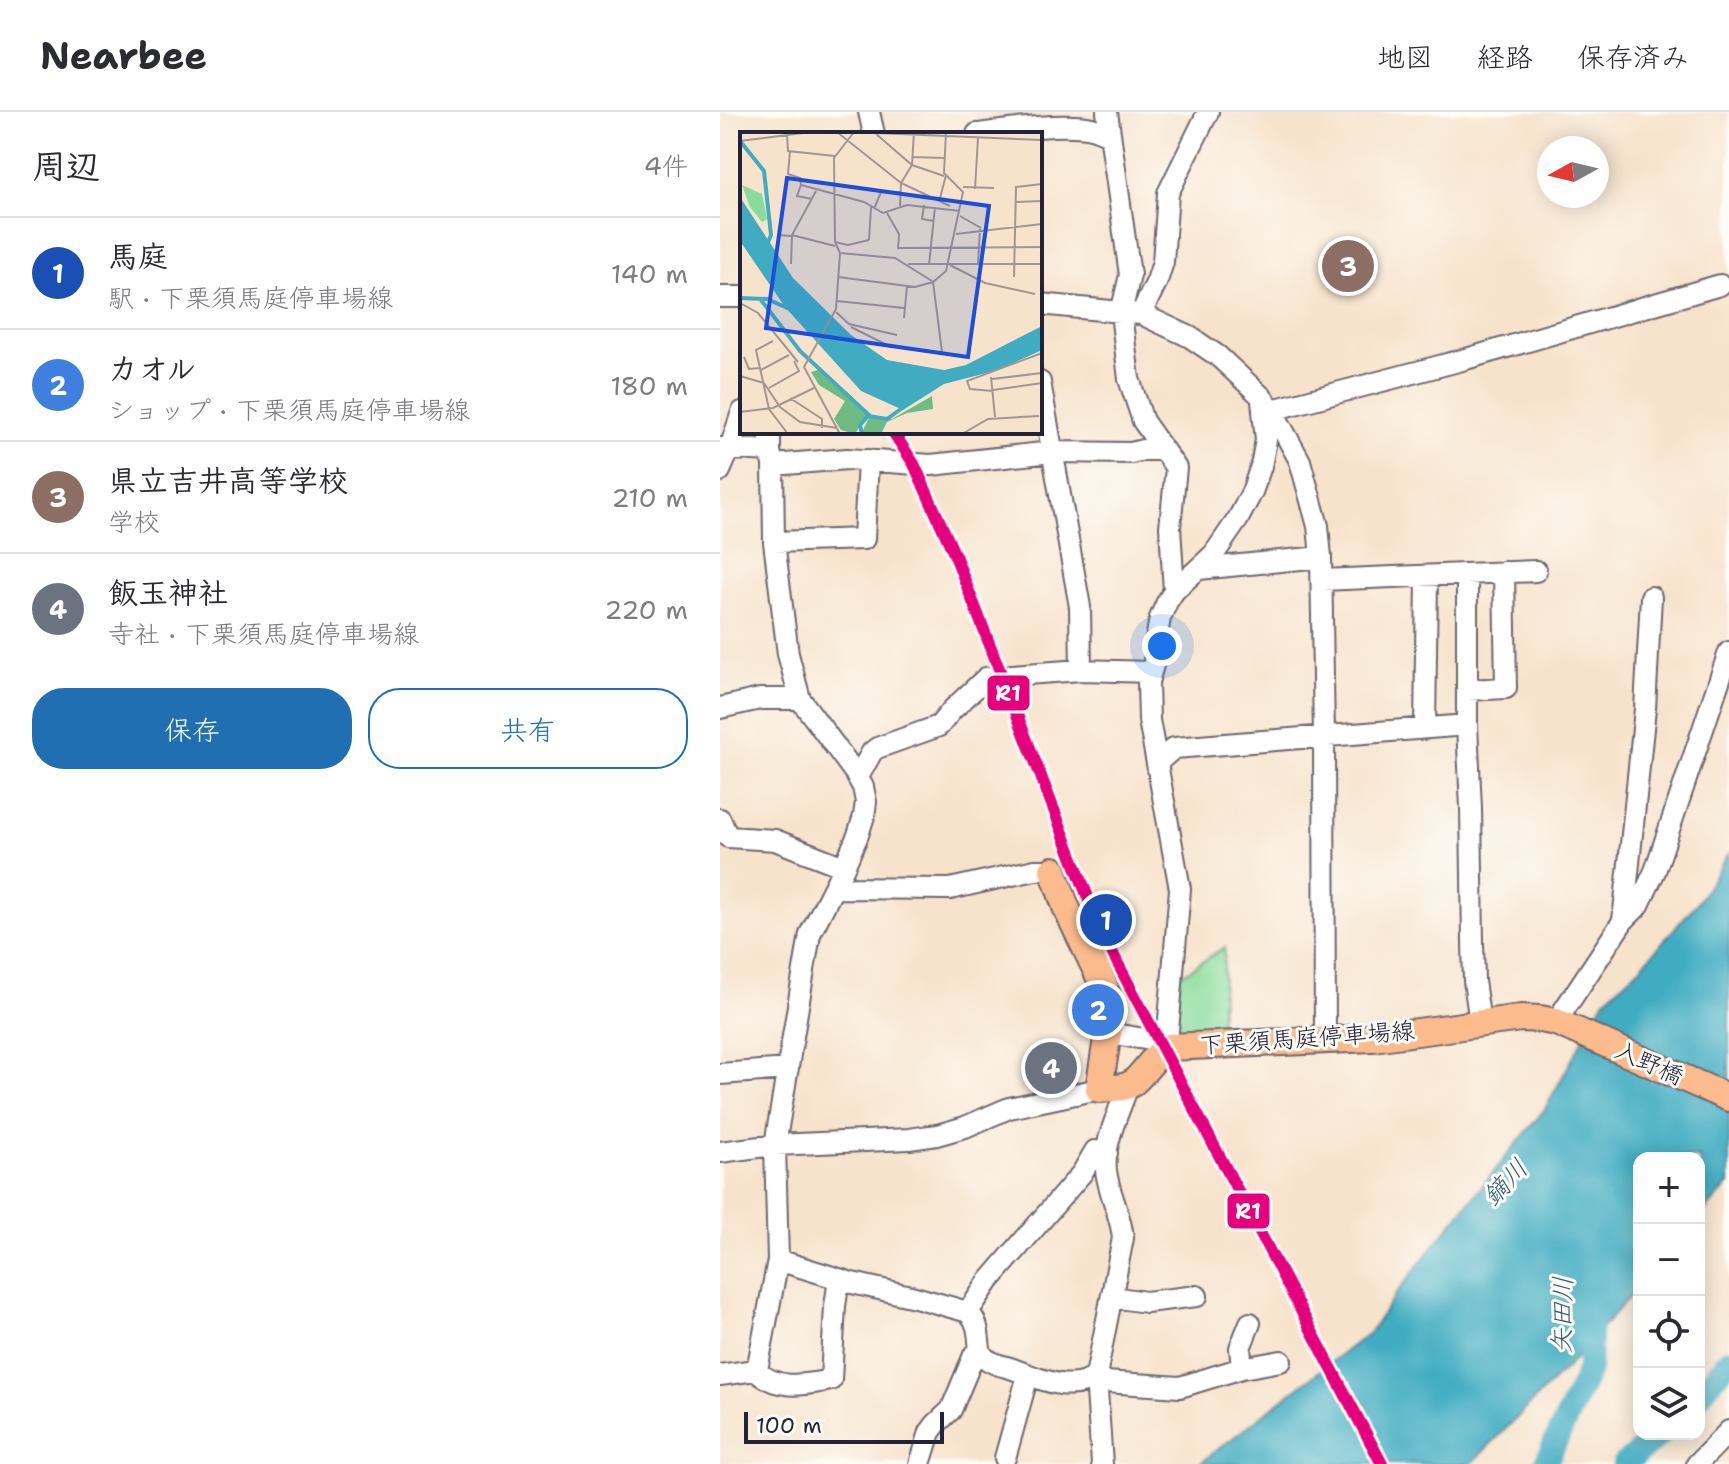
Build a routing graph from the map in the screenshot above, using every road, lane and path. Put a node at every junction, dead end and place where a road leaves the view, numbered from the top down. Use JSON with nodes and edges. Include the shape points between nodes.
{"nodes":[{"id":1,"x":869,"y":112,"type":"edge"},
{"id":2,"x":1107,"y":112,"type":"edge"},
{"id":3,"x":1208,"y":112,"type":"edge"},
{"id":4,"x":1002,"y":125,"type":"edge"},
{"id":5,"x":874,"y":132,"type":"edge"},
{"id":6,"x":983,"y":132,"type":"edge"},
{"id":7,"x":1110,"y":135,"type":"junction"},
{"id":8,"x":1720,"y":285,"type":"dead end"},
{"id":9,"x":1042,"y":304,"type":"edge"},
{"id":10,"x":1131,"y":313,"type":"junction"},
{"id":11,"x":1042,"y":394,"type":"edge"},
{"id":12,"x":1267,"y":403,"type":"junction"},
{"id":13,"x":740,"y":416,"type":"edge"},
{"id":14,"x":725,"y":448,"type":"edge"},
{"id":15,"x":771,"y":449,"type":"edge"},
{"id":16,"x":1163,"y":450,"type":"junction"},
{"id":17,"x":1052,"y":452,"type":"junction"},
{"id":18,"x":868,"y":460,"type":"junction"},
{"id":19,"x":720,"y":471,"type":"edge"},
{"id":20,"x":774,"y":542,"type":"junction"},
{"id":21,"x":1321,"y":557,"type":"junction"},
{"id":22,"x":1199,"y":569,"type":"junction"},
{"id":23,"x":1536,"y":571,"type":"dead end"},
{"id":24,"x":1504,"y":572,"type":"junction"},
{"id":25,"x":1467,"y":574,"type":"junction"},
{"id":26,"x":1427,"y":577,"type":"junction"},
{"id":27,"x":1322,"y":580,"type":"junction"},
{"id":28,"x":1174,"y":591,"type":"junction"},
{"id":29,"x":1651,"y":597,"type":"dead end"},
{"id":30,"x":1729,"y":652,"type":"edge"},
{"id":31,"x":1081,"y":670,"type":"junction"},
{"id":32,"x":1151,"y":672,"type":"junction"},
{"id":33,"x":1467,"y":690,"type":"junction"},
{"id":34,"x":800,"y":699,"type":"junction"},
{"id":35,"x":720,"y":708,"type":"edge"},
{"id":36,"x":1467,"y":725,"type":"junction"},
{"id":37,"x":1425,"y":729,"type":"junction"},
{"id":38,"x":1324,"y":737,"type":"junction"},
{"id":39,"x":1158,"y":762,"type":"junction"},
{"id":40,"x":858,"y":777,"type":"junction"},
{"id":41,"x":720,"y":819,"type":"edge"},
{"id":42,"x":844,"y":867,"type":"junction"},
{"id":43,"x":1053,"y":870,"type":"joint"},
{"id":44,"x":834,"y":888,"type":"junction"},
{"id":45,"x":1623,"y":921,"type":"junction"},
{"id":46,"x":1480,"y":1023,"type":"junction"},
{"id":47,"x":1563,"y":1025,"type":"junction"},
{"id":48,"x":1108,"y":1033,"type":"junction"},
{"id":49,"x":1325,"y":1041,"type":"junction"},
{"id":50,"x":1159,"y":1044,"type":"junction"},
{"id":51,"x":788,"y":1069,"type":"junction"},
{"id":52,"x":720,"y":1074,"type":"edge"},
{"id":53,"x":1128,"y":1086,"type":"junction"},
{"id":54,"x":1099,"y":1089,"type":"junction"},
{"id":55,"x":1729,"y":1098,"type":"edge"},
{"id":56,"x":775,"y":1145,"type":"junction"},
{"id":57,"x":720,"y":1152,"type":"edge"},
{"id":58,"x":1107,"y":1153,"type":"junction"},
{"id":59,"x":778,"y":1260,"type":"junction"},
{"id":60,"x":839,"y":1279,"type":"junction"},
{"id":61,"x":1197,"y":1296,"type":"dead end"},
{"id":62,"x":1112,"y":1297,"type":"junction"},
{"id":63,"x":968,"y":1312,"type":"junction"},
{"id":64,"x":1250,"y":1323,"type":"dead end"},
{"id":65,"x":980,"y":1352,"type":"junction"},
{"id":66,"x":1281,"y":1361,"type":"dead end"},
{"id":67,"x":1242,"y":1368,"type":"junction"},
{"id":68,"x":755,"y":1370,"type":"junction"},
{"id":69,"x":720,"y":1375,"type":"edge"},
{"id":70,"x":1028,"y":1375,"type":"junction"},
{"id":71,"x":1096,"y":1376,"type":"junction"},
{"id":72,"x":1729,"y":1431,"type":"edge"},
{"id":73,"x":1005,"y":1458,"type":"dead end"},
{"id":74,"x":920,"y":1464,"type":"edge"},
{"id":75,"x":1102,"y":1464,"type":"edge"},
{"id":76,"x":1697,"y":1464,"type":"edge"}],
"edges":[{"from":1,"to":5,"type":"street"},
{"from":2,"to":7,"type":"street"},
{"from":3,"to":10,"type":"street","via":[[1168,193],[1157,281]]},
{"from":4,"to":6,"type":"street"},
{"from":4,"to":7,"type":"street","via":[[1091,128]]},
{"from":7,"to":10,"type":"street"},
{"from":8,"to":12,"type":"street","via":[[1466,359]]},
{"from":9,"to":10,"type":"street"},
{"from":10,"to":12,"type":"street","via":[[1190,337]]},
{"from":10,"to":16,"type":"street","via":[[1129,379],[1143,421]]},
{"from":11,"to":17,"type":"street"},
{"from":12,"to":21,"type":"street","via":[[1300,461]]},
{"from":12,"to":22,"type":"street","via":[[1266,440],[1252,492],[1227,537]]},
{"from":13,"to":14,"type":"street"},
{"from":14,"to":15,"type":"street"},
{"from":14,"to":19,"type":"street"},
{"from":15,"to":18,"type":"street"},
{"from":15,"to":20,"type":"street"},
{"from":16,"to":17,"type":"street"},
{"from":16,"to":28,"type":"street","via":[[1176,468],[1170,527]]},
{"from":17,"to":18,"type":"street","via":[[940,465]]},
{"from":17,"to":31,"type":"street","via":[[1080,607]]},
{"from":18,"to":20,"type":"street","via":[[864,539]]},
{"from":20,"to":34,"type":"street","via":[[788,654]]},
{"from":21,"to":22,"type":"street"},
{"from":21,"to":27,"type":"street"},
{"from":22,"to":28,"type":"street"},
{"from":23,"to":24,"type":"street"},
{"from":24,"to":25,"type":"street"},
{"from":24,"to":33,"type":"street","via":[[1506,688]]},
{"from":25,"to":26,"type":"street"},
{"from":25,"to":33,"type":"street"},
{"from":26,"to":27,"type":"street"},
{"from":26,"to":37,"type":"street"},
{"from":27,"to":38,"type":"street"},
{"from":28,"to":32,"type":"street","via":[[1160,618]]},
{"from":29,"to":45,"type":"street"},
{"from":30,"to":45,"type":"street","via":[[1655,871],[1639,905]]},
{"from":31,"to":32,"type":"street"},
{"from":31,"to":40,"type":"street","via":[[986,678],[939,726],[877,748]]},
{"from":32,"to":39,"type":"street","via":[[1149,720]]},
{"from":33,"to":36,"type":"street"},
{"from":34,"to":35,"type":"street","via":[[760,699]]},
{"from":34,"to":40,"type":"street"},
{"from":36,"to":37,"type":"street"},
{"from":36,"to":46,"type":"street","via":[[1474,981]]},
{"from":37,"to":38,"type":"street"},
{"from":38,"to":39,"type":"street","via":[[1174,748]]},
{"from":38,"to":49,"type":"street"},
{"from":39,"to":50,"type":"street","via":[[1180,889],[1168,1031]]},
{"from":40,"to":42,"type":"street","via":[[866,802],[864,816]]},
{"from":41,"to":42,"type":"street","via":[[728,837],[775,840]]},
{"from":42,"to":44,"type":"street"},
{"from":43,"to":44,"type":"street","via":[[950,889]]},
{"from":43,"to":48,"type":"main road","via":[[1104,986]]},
{"from":44,"to":51,"type":"street","via":[[810,934]]},
{"from":45,"to":47,"type":"street"},
{"from":46,"to":47,"type":"main road","name":"下栗須馬庭停車場線","via":[[1521,1018]]},
{"from":46,"to":49,"type":"main road","name":"下栗須馬庭停車場線"},
{"from":47,"to":55,"type":"main road","name":"入野橋"},
{"from":48,"to":50,"type":"street"},
{"from":48,"to":54,"type":"main road"},
{"from":49,"to":50,"type":"main road","name":"下栗須馬庭停車場線"},
{"from":50,"to":53,"type":"main road","name":"下栗須馬庭停車場線"},
{"from":51,"to":52,"type":"street"},
{"from":51,"to":56,"type":"street"},
{"from":53,"to":54,"type":"main road"},
{"from":53,"to":58,"type":"street"},
{"from":54,"to":56,"type":"street","via":[[1009,1108],[937,1135]]},
{"from":56,"to":57,"type":"street"},
{"from":56,"to":59,"type":"street"},
{"from":58,"to":62,"type":"street","via":[[1109,1187],[1123,1238]]},
{"from":58,"to":63,"type":"street","via":[[1095,1151]]},
{"from":59,"to":60,"type":"street"},
{"from":59,"to":68,"type":"street"},
{"from":60,"to":63,"type":"street"},
{"from":60,"to":68,"type":"street","via":[[831,1380],[796,1387]]},
{"from":61,"to":62,"type":"street","via":[[1146,1302]]},
{"from":62,"to":71,"type":"street"},
{"from":63,"to":65,"type":"street","via":[[978,1326]]},
{"from":64,"to":67,"type":"street","via":[[1240,1348]]},
{"from":65,"to":70,"type":"street","via":[[989,1361]]},
{"from":65,"to":74,"type":"street","via":[[974,1355],[951,1410],[930,1432]]},
{"from":66,"to":67,"type":"street"},
{"from":67,"to":71,"type":"street","via":[[1180,1387],[1105,1382]]},
{"from":68,"to":69,"type":"street"},
{"from":70,"to":71,"type":"street","via":[[1059,1384],[1080,1384]]},
{"from":70,"to":73,"type":"street"},
{"from":71,"to":75,"type":"street"},
{"from":72,"to":76,"type":"street"}]}
